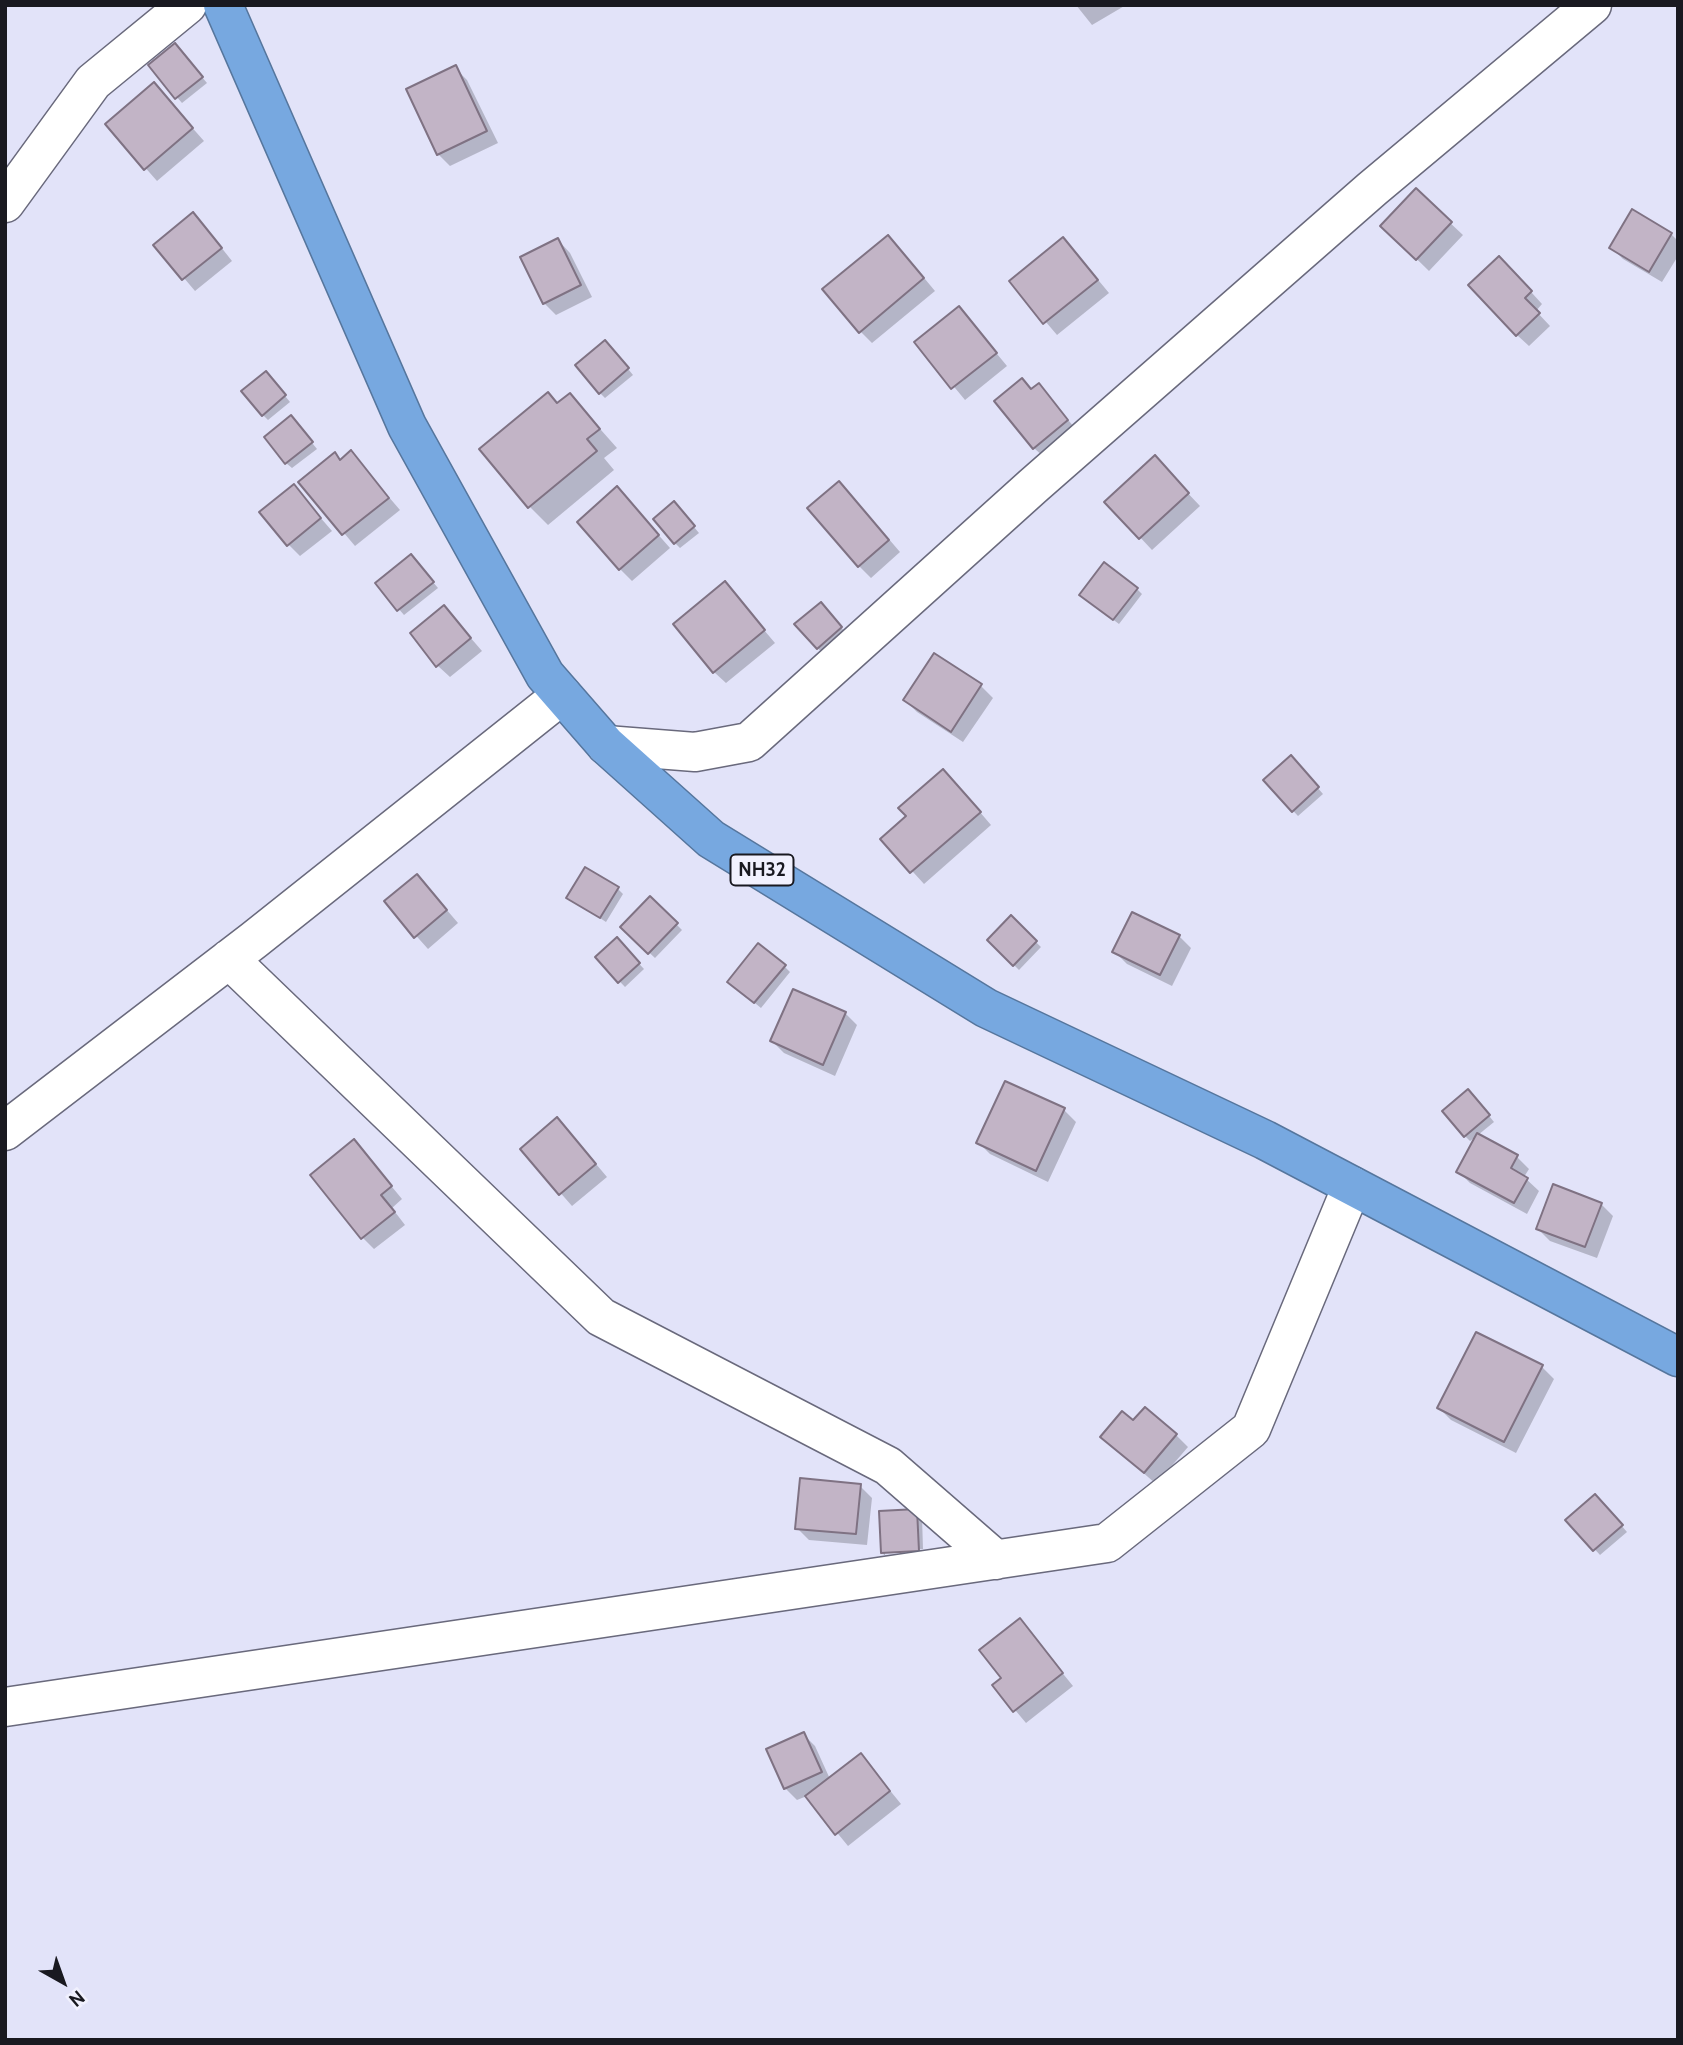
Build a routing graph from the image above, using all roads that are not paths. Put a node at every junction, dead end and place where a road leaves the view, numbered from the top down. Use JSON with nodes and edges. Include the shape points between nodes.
{"nodes":[{"id":1,"x":187,"y":5,"type":"edge"},
{"id":2,"x":223,"y":5,"type":"edge"},
{"id":3,"x":1592,"y":5,"type":"edge"},
{"id":4,"x":5,"y":203,"type":"edge"},
{"id":5,"x":562,"y":695,"type":"junction"},
{"id":6,"x":606,"y":745,"type":"junction"},
{"id":7,"x":229,"y":959,"type":"junction"},
{"id":8,"x":5,"y":1131,"type":"edge"},
{"id":9,"x":1352,"y":1186,"type":"junction"},
{"id":10,"x":1678,"y":1357,"type":"edge"},
{"id":11,"x":996,"y":1560,"type":"junction"},
{"id":12,"x":5,"y":1707,"type":"edge"}],
"edges":[{"from":1,"to":4,"type":"street","via":[[93,82]]},
{"from":2,"to":5,"type":"highway","number":"NH32","via":[[407,426],[545,675]]},
{"from":3,"to":6,"type":"street","via":[[1372,189],[749,742],[695,752]]},
{"from":5,"to":6,"type":"highway","number":"NH32"},
{"from":5,"to":7,"type":"street"},
{"from":6,"to":9,"type":"highway","number":"NH32","via":[[711,839],[986,1008]]},
{"from":7,"to":8,"type":"street"},
{"from":7,"to":11,"type":"street","via":[[601,1317],[888,1466]]},
{"from":9,"to":10,"type":"highway","number":"NH32"},
{"from":9,"to":11,"type":"street","via":[[1251,1429],[1107,1543]]},
{"from":11,"to":12,"type":"street"}]}
